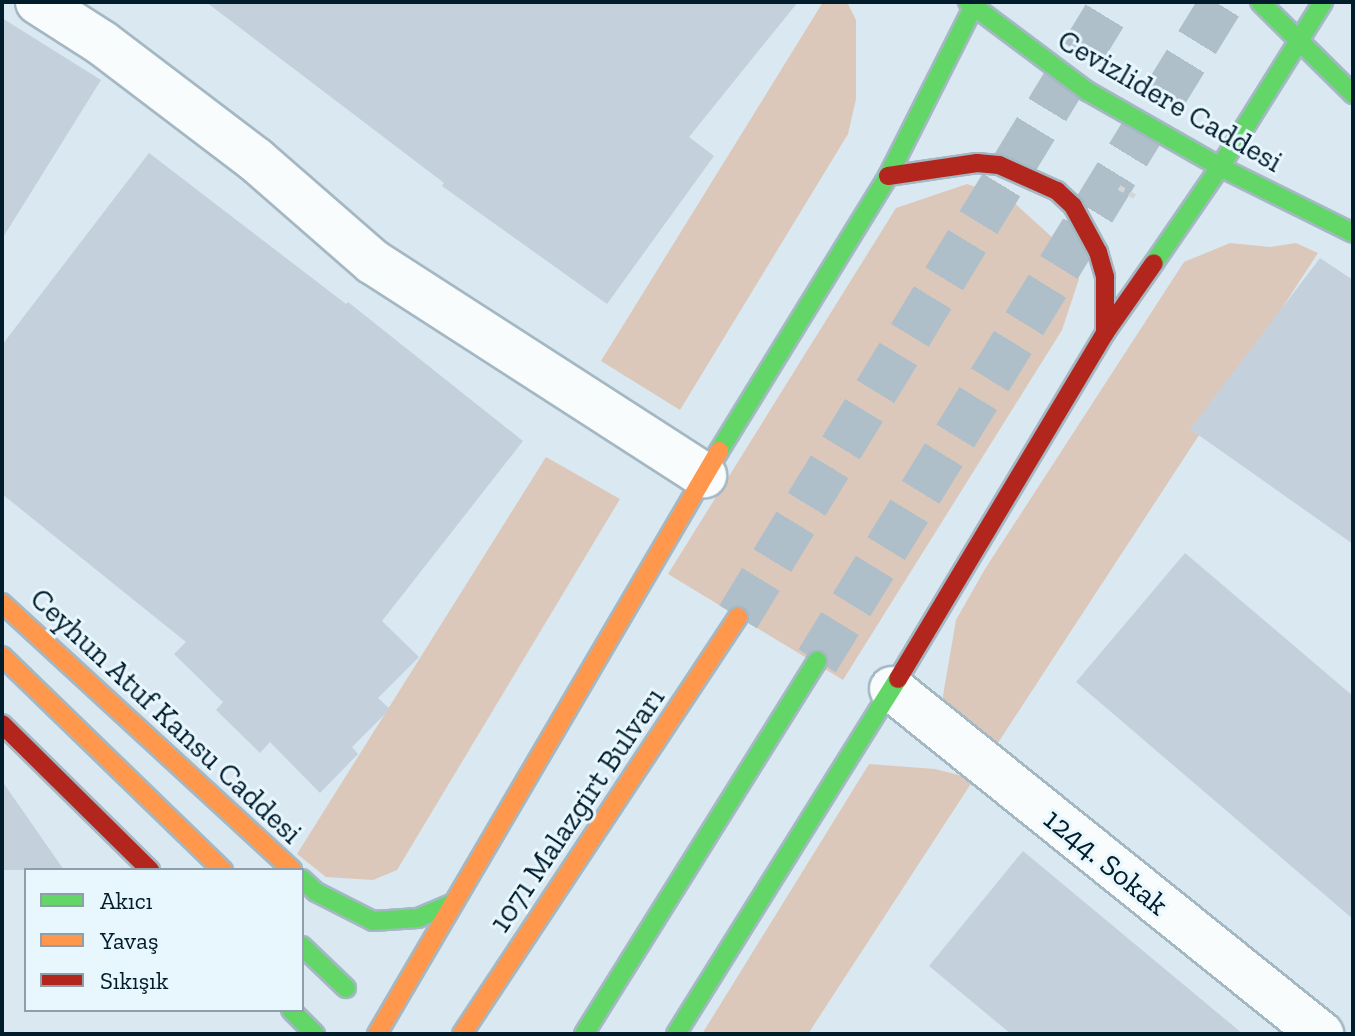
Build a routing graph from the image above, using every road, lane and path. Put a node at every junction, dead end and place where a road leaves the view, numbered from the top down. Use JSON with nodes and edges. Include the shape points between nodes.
{"nodes":[{"id":1,"x":38,"y":2,"type":"edge"},
{"id":2,"x":1260,"y":2,"type":"edge"},
{"id":3,"x":1323,"y":2,"type":"edge"},
{"id":4,"x":972,"y":4,"type":"edge"},
{"id":5,"x":1298,"y":40,"type":"junction"},
{"id":6,"x":1353,"y":94,"type":"edge"},
{"id":7,"x":1220,"y":167,"type":"junction"},
{"id":8,"x":888,"y":176,"type":"junction"},
{"id":9,"x":1353,"y":233,"type":"edge"},
{"id":10,"x":1105,"y":333,"type":"junction"},
{"id":11,"x":704,"y":475,"type":"junction"},
{"id":12,"x":2,"y":603,"type":"edge"},
{"id":13,"x":738,"y":617,"type":"tunnel mouth"},
{"id":14,"x":2,"y":656,"type":"edge"},
{"id":15,"x":817,"y":661,"type":"tunnel mouth"},
{"id":16,"x":892,"y":689,"type":"junction"},
{"id":17,"x":2,"y":724,"type":"edge"},
{"id":18,"x":148,"y":868,"type":"edge"},
{"id":19,"x":221,"y":868,"type":"edge"},
{"id":20,"x":290,"y":868,"type":"edge"},
{"id":21,"x":304,"y":881,"type":"edge"},
{"id":22,"x":451,"y":904,"type":"junction"},
{"id":23,"x":304,"y":948,"type":"edge"},
{"id":24,"x":346,"y":988,"type":"dead end"},
{"id":25,"x":293,"y":1012,"type":"edge"},
{"id":26,"x":315,"y":1034,"type":"edge"},
{"id":27,"x":377,"y":1034,"type":"edge"},
{"id":28,"x":462,"y":1034,"type":"edge"},
{"id":29,"x":584,"y":1034,"type":"edge"},
{"id":30,"x":676,"y":1034,"type":"edge"},
{"id":31,"x":1321,"y":1034,"type":"edge"}],
"edges":[{"from":1,"to":11,"type":"street","via":[[102,43],[256,160],[373,262]]},
{"from":2,"to":5,"type":"main road"},
{"from":3,"to":5,"type":"main road"},
{"from":4,"to":7,"type":"main road","name":"Cevizlidere Caddesi","via":[[1087,91]]},
{"from":4,"to":8,"type":"main road"},
{"from":5,"to":6,"type":"main road"},
{"from":5,"to":7,"type":"main road"},
{"from":7,"to":9,"type":"main road","name":"Cevizlidere Caddesi"},
{"from":7,"to":10,"type":"main road"},
{"from":8,"to":10,"type":"main road","via":[[999,165],[1057,191],[1073,206],[1098,252],[1105,277]]},
{"from":8,"to":11,"type":"main road"},
{"from":10,"to":16,"type":"main road"},
{"from":11,"to":22,"type":"main road"},
{"from":12,"to":20,"type":"main road","name":"Ceyhun Atuf Kansu Caddesi"},
{"from":13,"to":28,"type":"main road","name":"1071 Malazgirt Bulvarı"},
{"from":14,"to":19,"type":"main road"},
{"from":15,"to":29,"type":"main road"},
{"from":16,"to":30,"type":"main road"},
{"from":16,"to":31,"type":"street","name":"1244. Sokak"},
{"from":17,"to":18,"type":"main road"},
{"from":21,"to":22,"type":"main road","name":"Ceyhun Atuf Kansu Caddesi","via":[[373,921],[418,918]]},
{"from":22,"to":27,"type":"main road"},
{"from":23,"to":24,"type":"main road"},
{"from":25,"to":26,"type":"main road"}]}
